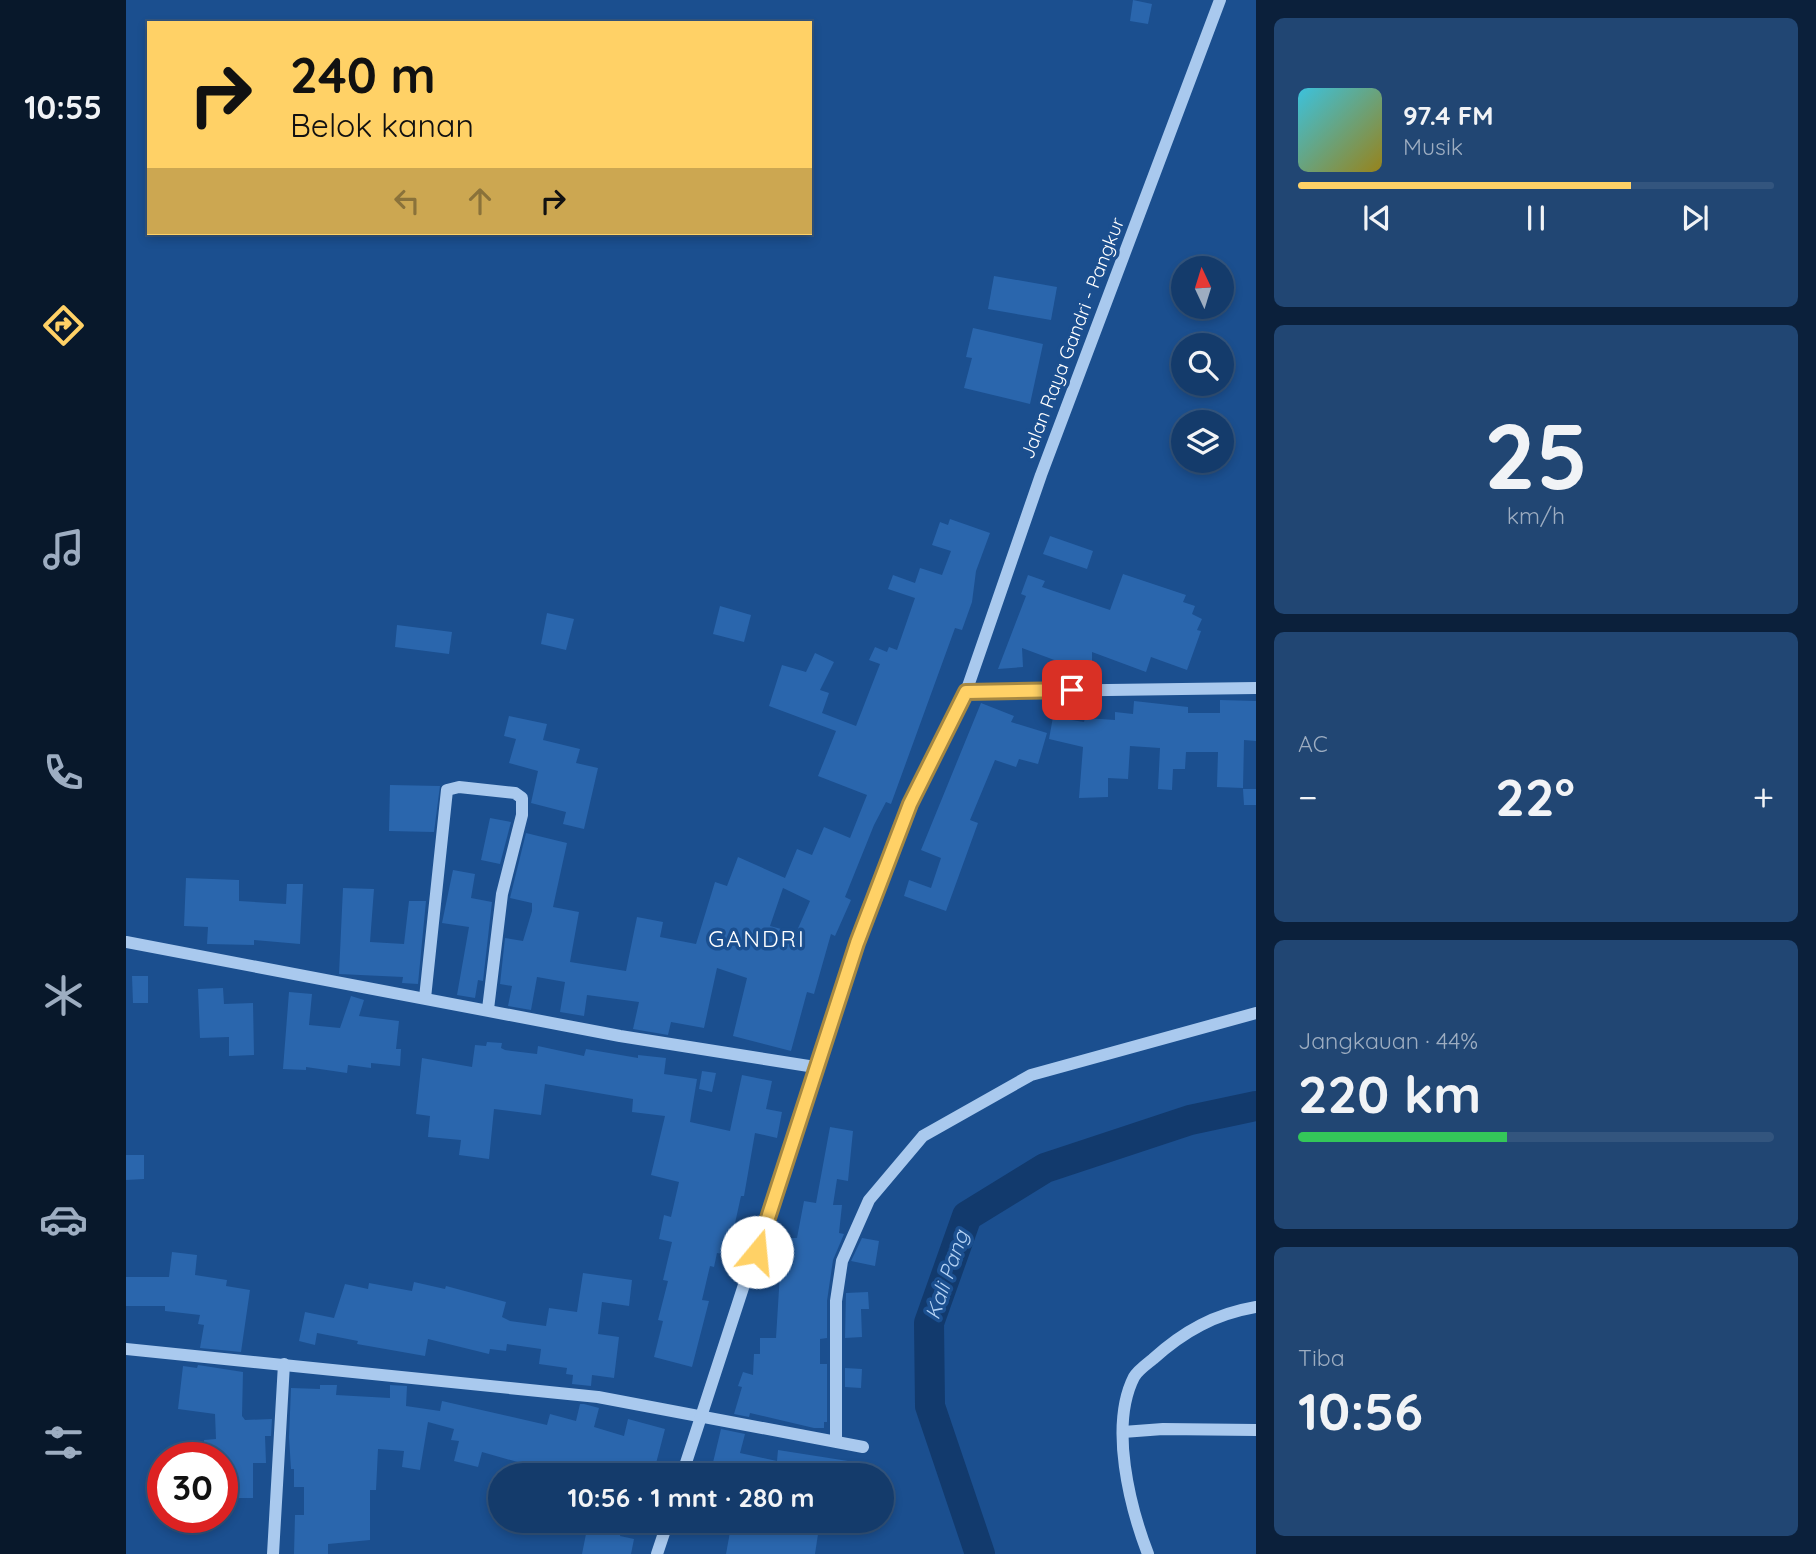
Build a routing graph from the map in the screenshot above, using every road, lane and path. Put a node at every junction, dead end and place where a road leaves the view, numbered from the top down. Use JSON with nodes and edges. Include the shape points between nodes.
{"nodes":[{"id":1,"x":1220,"y":0,"type":"edge"},
{"id":2,"x":1256,"y":688,"type":"edge"},
{"id":3,"x":966,"y":692,"type":"junction"},
{"id":4,"x":126,"y":942,"type":"edge"},
{"id":5,"x":425,"y":998,"type":"junction"},
{"id":6,"x":488,"y":1009,"type":"junction"},
{"id":7,"x":1256,"y":1013,"type":"edge"},
{"id":8,"x":815,"y":1067,"type":"junction"},
{"id":9,"x":1256,"y":1307,"type":"edge"},
{"id":10,"x":126,"y":1349,"type":"edge"},
{"id":11,"x":284,"y":1364,"type":"junction"},
{"id":12,"x":700,"y":1416,"type":"junction"},
{"id":13,"x":1256,"y":1430,"type":"edge"},
{"id":14,"x":1124,"y":1432,"type":"junction"},
{"id":15,"x":836,"y":1440,"type":"junction"},
{"id":16,"x":863,"y":1447,"type":"dead end"},
{"id":17,"x":686,"y":1463,"type":"edge"},
{"id":18,"x":664,"y":1533,"type":"edge"},
{"id":19,"x":273,"y":1554,"type":"edge"},
{"id":20,"x":657,"y":1554,"type":"edge"},
{"id":21,"x":1148,"y":1554,"type":"edge"}],
"edges":[{"from":1,"to":3,"type":"street","name":"Jalan Raya Gandri - Pangkur","via":[[1041,475]]},
{"from":2,"to":3,"type":"street"},
{"from":3,"to":8,"type":"street","name":"Jalan Raya Gandri - Pangkur","via":[[910,804]]},
{"from":4,"to":5,"type":"street"},
{"from":5,"to":6,"type":"street"},
{"from":5,"to":6,"type":"street","via":[[447,790],[459,787],[515,793],[522,798],[522,815],[502,894]]},
{"from":6,"to":8,"type":"street","via":[[620,1036]]},
{"from":7,"to":15,"type":"street","via":[[1031,1075],[923,1136],[869,1200],[842,1261],[836,1301]]},
{"from":8,"to":12,"type":"street","name":"Jalan Raya Gandri - Pangkur"},
{"from":9,"to":14,"type":"street","via":[[1228,1312],[1191,1328],[1135,1376]]},
{"from":10,"to":11,"type":"street"},
{"from":11,"to":12,"type":"street","via":[[559,1392]]},
{"from":11,"to":19,"type":"street"},
{"from":12,"to":15,"type":"street"},
{"from":12,"to":17,"type":"street","name":"Jalan Raya Gandri - Pangkur"},
{"from":13,"to":14,"type":"street"},
{"from":14,"to":21,"type":"street","via":[[1133,1515]]},
{"from":15,"to":16,"type":"street"},
{"from":18,"to":20,"type":"street"}]}
